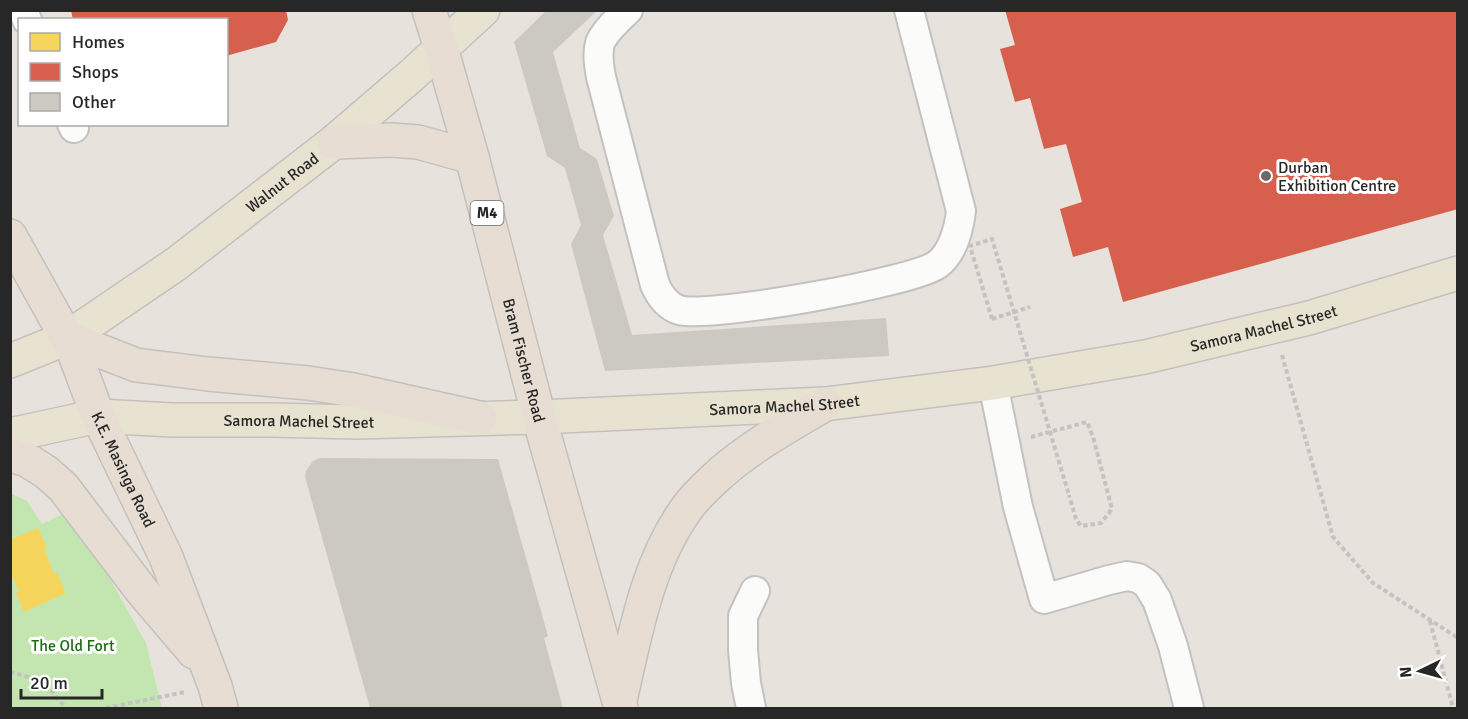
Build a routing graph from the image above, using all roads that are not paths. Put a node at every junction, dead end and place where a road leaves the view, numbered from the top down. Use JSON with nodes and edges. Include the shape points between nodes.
{"nodes":[{"id":1,"x":429,"y":10,"type":"edge"},
{"id":2,"x":483,"y":10,"type":"edge"},
{"id":3,"x":628,"y":10,"type":"edge"},
{"id":4,"x":909,"y":10,"type":"edge"},
{"id":5,"x":441,"y":48,"type":"junction"},
{"id":6,"x":334,"y":142,"type":"junction"},
{"id":7,"x":472,"y":157,"type":"junction"},
{"id":8,"x":10,"y":236,"type":"edge"},
{"id":9,"x":1458,"y":273,"type":"edge"},
{"id":10,"x":67,"y":338,"type":"junction"},
{"id":11,"x":10,"y":361,"type":"edge"},
{"id":12,"x":993,"y":383,"type":"junction"},
{"id":13,"x":825,"y":404,"type":"junction"},
{"id":14,"x":98,"y":417,"type":"junction"},
{"id":15,"x":539,"y":417,"type":"junction"},
{"id":16,"x":480,"y":418,"type":"junction"},
{"id":17,"x":10,"y":435,"type":"edge"},
{"id":18,"x":10,"y":455,"type":"edge"},
{"id":19,"x":755,"y":591,"type":"dead end"},
{"id":20,"x":215,"y":688,"type":"edge"},
{"id":21,"x":620,"y":705,"type":"edge"},
{"id":22,"x":751,"y":708,"type":"edge"},
{"id":23,"x":1189,"y":708,"type":"edge"}],
"edges":[{"from":1,"to":5,"type":"highway","name":"Bram Fischer Road","number":"M4"},
{"from":2,"to":5,"type":"main road","name":"Walnut Road"},
{"from":3,"to":4,"type":"lane","via":[[600,43],[601,77],[655,285],[670,307],[698,313],[861,288],[924,272],[937,265],[951,247],[961,210]]},
{"from":5,"to":6,"type":"main road","name":"Walnut Road"},
{"from":5,"to":7,"type":"highway","name":"Bram Fischer Road","number":"M4"},
{"from":6,"to":7,"type":"highway","via":[[418,142]]},
{"from":6,"to":10,"type":"main road","name":"Walnut Road","via":[[176,264]]},
{"from":7,"to":15,"type":"highway","name":"Bram Fischer Road","number":"M4"},
{"from":8,"to":10,"type":"highway","name":"K.E. Masinga Road"},
{"from":9,"to":12,"type":"main road","name":"Samora Machel Street","via":[[1309,318],[1144,357]]},
{"from":10,"to":11,"type":"main road","name":"Walnut Road"},
{"from":10,"to":14,"type":"highway","name":"K.E. Masinga Road"},
{"from":10,"to":16,"type":"highway","via":[[136,364],[354,390]]},
{"from":12,"to":13,"type":"main road","name":"Samora Machel Street"},
{"from":12,"to":23,"type":"lane","via":[[1018,507],[1044,599],[1127,576],[1147,584],[1157,600],[1173,646]]},
{"from":13,"to":15,"type":"main road","name":"Samora Machel Street"},
{"from":13,"to":21,"type":"highway","via":[[749,450],[685,510],[662,550],[645,599]]},
{"from":14,"to":16,"type":"main road","name":"Samora Machel Street","via":[[347,422]]},
{"from":14,"to":17,"type":"main road","name":"Samora Machel Street"},
{"from":14,"to":20,"type":"highway","name":"K.E. Masinga Road","via":[[166,557]]},
{"from":15,"to":16,"type":"main road","name":"Samora Machel Street"},
{"from":15,"to":21,"type":"highway","name":"Bram Fischer Road","number":"M4"},
{"from":18,"to":20,"type":"highway","via":[[27,459],[63,487]]},
{"from":19,"to":22,"type":"lane","via":[[742,616]]}]}
